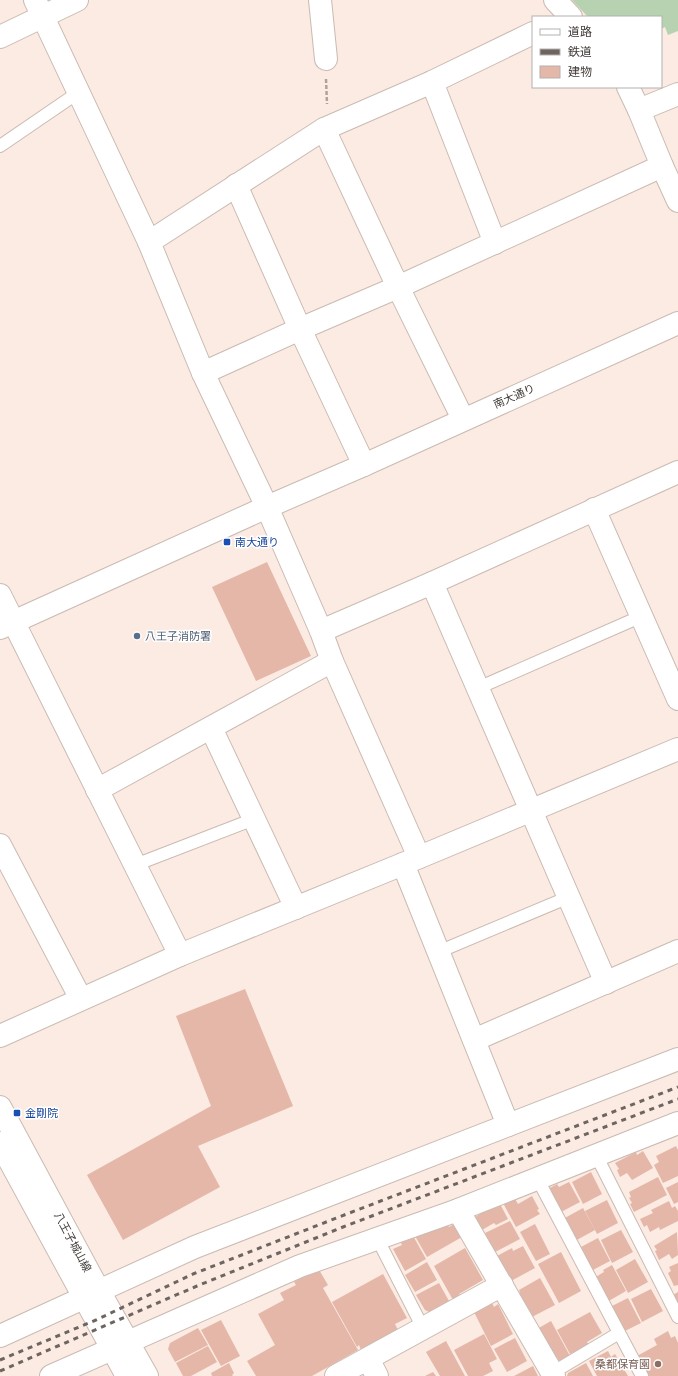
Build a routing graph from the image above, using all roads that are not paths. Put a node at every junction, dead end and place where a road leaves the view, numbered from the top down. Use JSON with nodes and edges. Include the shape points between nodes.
{"nodes":[{"id":1,"x":77,"y":0,"type":"edge"},
{"id":2,"x":320,"y":0,"type":"edge"},
{"id":3,"x":39,"y":8,"type":"edge"},
{"id":4,"x":532,"y":33,"type":"edge"},
{"id":5,"x":0,"y":37,"type":"edge"},
{"id":6,"x":326,"y":59,"type":"road end"},
{"id":7,"x":432,"y":82,"type":"junction"},
{"id":8,"x":628,"y":88,"type":"edge"},
{"id":9,"x":79,"y":92,"type":"junction"},
{"id":10,"x":678,"y":94,"type":"edge"},
{"id":11,"x":639,"y":110,"type":"junction"},
{"id":12,"x":327,"y":123,"type":"junction"},
{"id":13,"x":0,"y":146,"type":"edge"},
{"id":14,"x":662,"y":166,"type":"junction"},
{"id":15,"x":236,"y":185,"type":"junction"},
{"id":16,"x":678,"y":199,"type":"edge"},
{"id":17,"x":149,"y":242,"type":"junction"},
{"id":18,"x":495,"y":243,"type":"junction"},
{"id":19,"x":398,"y":287,"type":"junction"},
{"id":20,"x":678,"y":323,"type":"edge"},
{"id":21,"x":300,"y":329,"type":"junction"},
{"id":22,"x":203,"y":372,"type":"junction"},
{"id":23,"x":463,"y":419,"type":"junction"},
{"id":24,"x":364,"y":465,"type":"junction"},
{"id":25,"x":678,"y":472,"type":"edge"},
{"id":26,"x":267,"y":507,"type":"junction"},
{"id":27,"x":594,"y":509,"type":"junction"},
{"id":28,"x":432,"y":583,"type":"junction"},
{"id":29,"x":0,"y":595,"type":"edge"},
{"id":30,"x":642,"y":616,"type":"junction"},
{"id":31,"x":7,"y":625,"type":"edge"},
{"id":32,"x":321,"y":631,"type":"junction"},
{"id":33,"x":332,"y":661,"type":"junction"},
{"id":34,"x":478,"y":688,"type":"junction"},
{"id":35,"x":678,"y":699,"type":"edge"},
{"id":36,"x":211,"y":728,"type":"junction"},
{"id":37,"x":678,"y":749,"type":"edge"},
{"id":38,"x":97,"y":790,"type":"junction"},
{"id":39,"x":531,"y":811,"type":"junction"},
{"id":40,"x":254,"y":819,"type":"junction"},
{"id":41,"x":0,"y":845,"type":"edge"},
{"id":42,"x":411,"y":861,"type":"junction"},
{"id":43,"x":135,"y":865,"type":"junction"},
{"id":44,"x":569,"y":897,"type":"junction"},
{"id":45,"x":296,"y":908,"type":"junction"},
{"id":46,"x":678,"y":951,"type":"edge"},
{"id":47,"x":438,"y":952,"type":"junction"},
{"id":48,"x":180,"y":955,"type":"junction"},
{"id":49,"x":606,"y":983,"type":"junction"},
{"id":50,"x":81,"y":999,"type":"junction"},
{"id":51,"x":0,"y":1036,"type":"edge"},
{"id":52,"x":474,"y":1040,"type":"junction"},
{"id":53,"x":678,"y":1058,"type":"edge"},
{"id":54,"x":0,"y":1107,"type":"edge"},
{"id":55,"x":678,"y":1123,"type":"edge"},
{"id":56,"x":508,"y":1125,"type":"junction"},
{"id":57,"x":0,"y":1143,"type":"edge"},
{"id":58,"x":596,"y":1155,"type":"junction"},
{"id":59,"x":537,"y":1178,"type":"junction"},
{"id":60,"x":458,"y":1210,"type":"junction"},
{"id":61,"x":377,"y":1238,"type":"junction"},
{"id":62,"x":502,"y":1285,"type":"junction"},
{"id":63,"x":91,"y":1294,"type":"junction"},
{"id":64,"x":678,"y":1317,"type":"edge"},
{"id":65,"x":423,"y":1328,"type":"junction"},
{"id":66,"x":619,"y":1333,"type":"junction"},
{"id":67,"x":0,"y":1336,"type":"edge"},
{"id":68,"x":120,"y":1345,"type":"junction"},
{"id":69,"x":373,"y":1367,"type":"edge"},
{"id":70,"x":553,"y":1374,"type":"edge"},
{"id":71,"x":51,"y":1376,"type":"edge"},
{"id":72,"x":127,"y":1376,"type":"edge"},
{"id":73,"x":147,"y":1376,"type":"edge"},
{"id":74,"x":336,"y":1376,"type":"edge"},
{"id":75,"x":642,"y":1376,"type":"edge"}],
"edges":[{"from":1,"to":3,"type":"street"},
{"from":2,"to":6,"type":"street"},
{"from":3,"to":5,"type":"street"},
{"from":3,"to":9,"type":"street"},
{"from":4,"to":7,"type":"street"},
{"from":7,"to":12,"type":"street"},
{"from":7,"to":18,"type":"street"},
{"from":8,"to":11,"type":"street"},
{"from":9,"to":13,"type":"lane"},
{"from":9,"to":17,"type":"street"},
{"from":10,"to":11,"type":"street"},
{"from":11,"to":14,"type":"street"},
{"from":12,"to":15,"type":"street"},
{"from":12,"to":19,"type":"street"},
{"from":14,"to":16,"type":"street"},
{"from":14,"to":18,"type":"street"},
{"from":15,"to":17,"type":"street"},
{"from":15,"to":21,"type":"street"},
{"from":17,"to":22,"type":"street"},
{"from":18,"to":19,"type":"street"},
{"from":19,"to":21,"type":"street"},
{"from":19,"to":23,"type":"street"},
{"from":20,"to":23,"type":"street","name":"南大通り"},
{"from":21,"to":22,"type":"street"},
{"from":21,"to":24,"type":"street"},
{"from":22,"to":26,"type":"street"},
{"from":23,"to":24,"type":"street","name":"南大通り"},
{"from":24,"to":26,"type":"street","name":"南大通り"},
{"from":25,"to":27,"type":"street"},
{"from":26,"to":31,"type":"street","name":"南大通り"},
{"from":26,"to":32,"type":"street"},
{"from":27,"to":28,"type":"street"},
{"from":27,"to":30,"type":"street"},
{"from":28,"to":32,"type":"street"},
{"from":28,"to":34,"type":"street"},
{"from":29,"to":31,"type":"street"},
{"from":30,"to":34,"type":"lane"},
{"from":30,"to":35,"type":"street"},
{"from":31,"to":38,"type":"street"},
{"from":32,"to":33,"type":"street"},
{"from":33,"to":36,"type":"street"},
{"from":33,"to":42,"type":"street"},
{"from":34,"to":39,"type":"street"},
{"from":36,"to":38,"type":"street"},
{"from":36,"to":40,"type":"street"},
{"from":37,"to":39,"type":"street"},
{"from":38,"to":43,"type":"street"},
{"from":39,"to":42,"type":"street"},
{"from":39,"to":44,"type":"street"},
{"from":40,"to":43,"type":"lane"},
{"from":40,"to":45,"type":"street"},
{"from":41,"to":50,"type":"street"},
{"from":42,"to":45,"type":"street"},
{"from":42,"to":47,"type":"street"},
{"from":43,"to":48,"type":"street"},
{"from":44,"to":47,"type":"lane"},
{"from":44,"to":49,"type":"street"},
{"from":45,"to":48,"type":"street"},
{"from":46,"to":49,"type":"street"},
{"from":47,"to":52,"type":"street"},
{"from":48,"to":50,"type":"street"},
{"from":49,"to":52,"type":"street"},
{"from":50,"to":51,"type":"street"},
{"from":52,"to":56,"type":"street"},
{"from":53,"to":56,"type":"street"},
{"from":54,"to":63,"type":"street","name":"八王子城山線"},
{"from":55,"to":58,"type":"street"},
{"from":56,"to":63,"type":"street","via":[[195,1247]]},
{"from":57,"to":63,"type":"street","name":"八王子城山線"},
{"from":58,"to":59,"type":"street"},
{"from":58,"to":64,"type":"lane"},
{"from":59,"to":60,"type":"street"},
{"from":59,"to":66,"type":"lane"},
{"from":60,"to":61,"type":"street"},
{"from":60,"to":62,"type":"street"},
{"from":61,"to":65,"type":"lane"},
{"from":61,"to":68,"type":"street","via":[[300,1266]]},
{"from":62,"to":65,"type":"street"},
{"from":62,"to":70,"type":"street"},
{"from":63,"to":67,"type":"street"},
{"from":63,"to":68,"type":"street","name":"八王子城山線"},
{"from":65,"to":69,"type":"street"},
{"from":66,"to":70,"type":"lane"},
{"from":66,"to":75,"type":"lane"},
{"from":68,"to":71,"type":"street"},
{"from":68,"to":72,"type":"street","name":"八王子城山線"},
{"from":68,"to":73,"type":"street","name":"八王子城山線"},
{"from":69,"to":74,"type":"street"}]}
